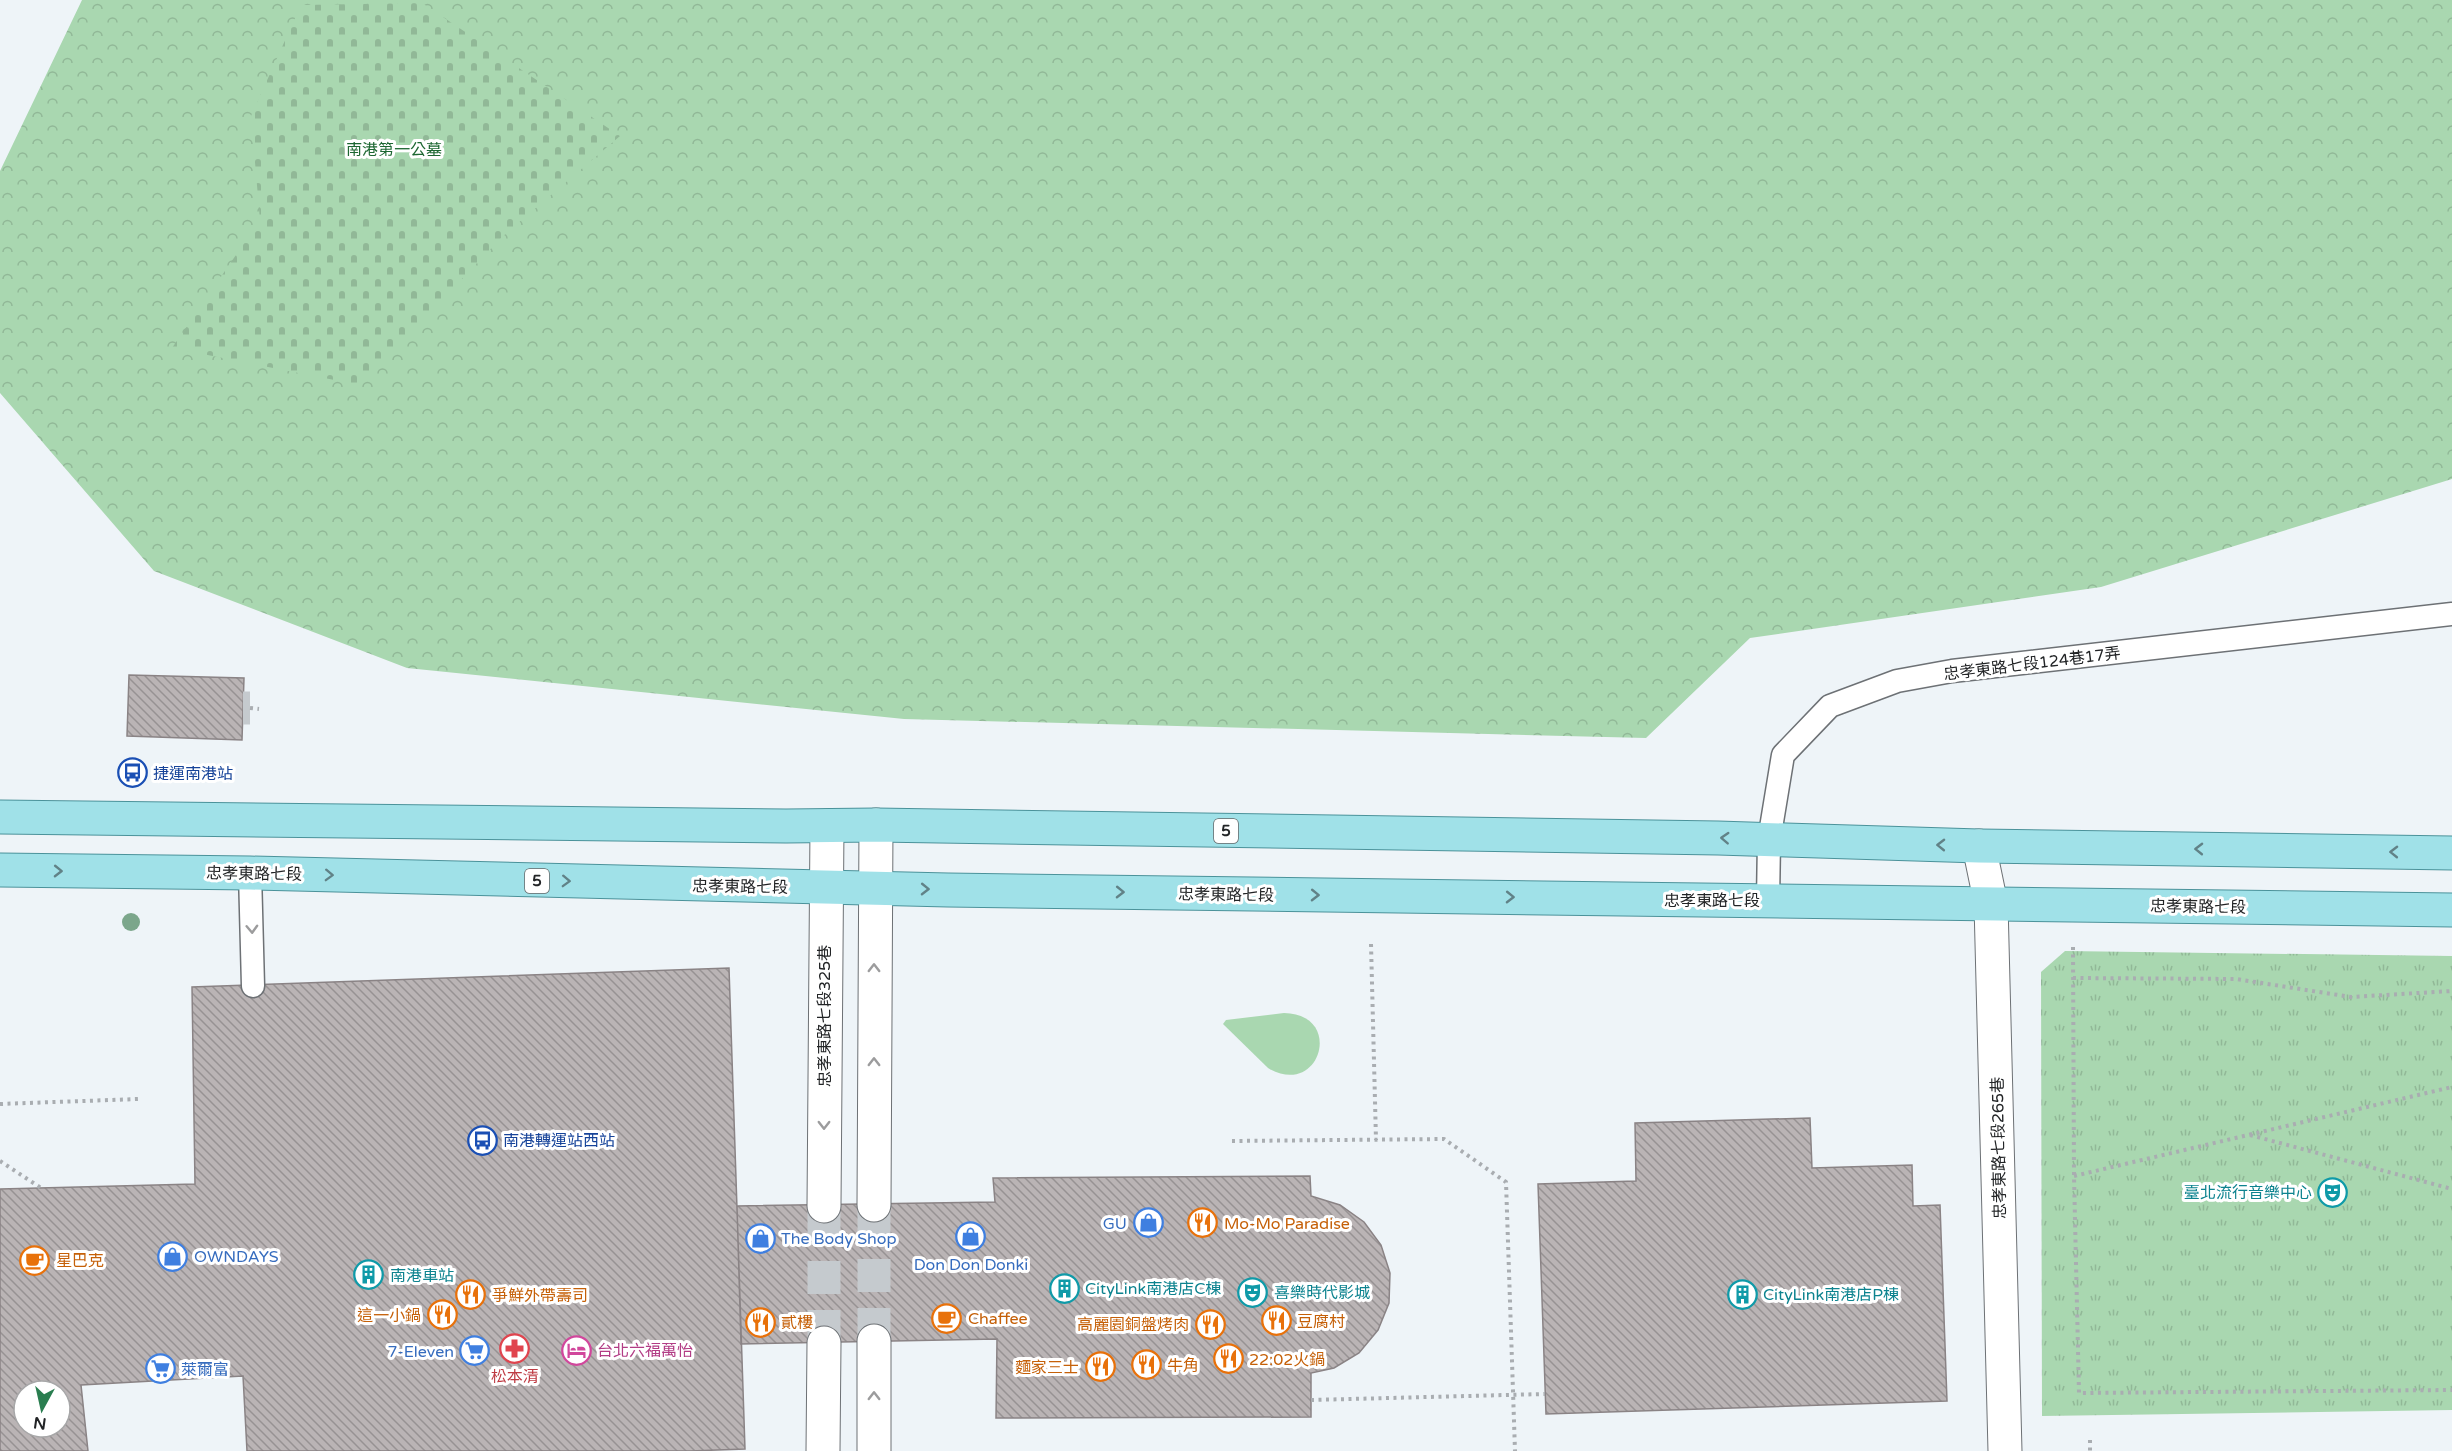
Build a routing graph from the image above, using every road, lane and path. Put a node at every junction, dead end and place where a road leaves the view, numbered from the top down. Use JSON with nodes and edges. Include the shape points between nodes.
{"nodes":[{"id":1,"x":2452,"y":614,"type":"edge"},
{"id":2,"x":250,"y":708,"type":"tunnel mouth"},
{"id":3,"x":259,"y":709,"type":"dead end"},
{"id":4,"x":0,"y":817,"type":"edge"},
{"id":5,"x":876,"y":825,"type":"junction"},
{"id":6,"x":827,"y":826,"type":"junction"},
{"id":7,"x":1769,"y":840,"type":"junction"},
{"id":8,"x":1979,"y":846,"type":"junction"},
{"id":9,"x":2452,"y":853,"type":"edge"},
{"id":10,"x":0,"y":870,"type":"edge"},
{"id":11,"x":250,"y":873,"type":"junction"},
{"id":12,"x":825,"y":887,"type":"junction"},
{"id":13,"x":874,"y":888,"type":"junction"},
{"id":14,"x":1768,"y":901,"type":"junction"},
{"id":15,"x":1991,"y":904,"type":"junction"},
{"id":16,"x":2452,"y":910,"type":"edge"},
{"id":17,"x":1371,"y":944,"type":"dead end"},
{"id":18,"x":2073,"y":947,"type":"dead end"},
{"id":19,"x":2073,"y":978,"type":"junction"},
{"id":20,"x":254,"y":986,"type":"dead end"},
{"id":21,"x":2452,"y":991,"type":"edge"},
{"id":22,"x":2452,"y":1087,"type":"edge"},
{"id":23,"x":138,"y":1100,"type":"dead end"},
{"id":24,"x":0,"y":1104,"type":"edge"},
{"id":25,"x":2249,"y":1135,"type":"junction"},
{"id":26,"x":1376,"y":1140,"type":"junction"},
{"id":27,"x":1232,"y":1141,"type":"dead end"},
{"id":28,"x":0,"y":1161,"type":"edge"},
{"id":29,"x":2074,"y":1176,"type":"junction"},
{"id":30,"x":41,"y":1188,"type":"dead end"},
{"id":31,"x":2452,"y":1189,"type":"edge"},
{"id":32,"x":874,"y":1205,"type":"tunnel mouth"},
{"id":33,"x":824,"y":1206,"type":"tunnel mouth"},
{"id":34,"x":874,"y":1341,"type":"tunnel mouth"},
{"id":35,"x":824,"y":1343,"type":"tunnel mouth"},
{"id":36,"x":2452,"y":1390,"type":"edge"},
{"id":37,"x":1545,"y":1394,"type":"dead end"},
{"id":38,"x":1311,"y":1400,"type":"dead end"},
{"id":39,"x":2090,"y":1440,"type":"dead end"},
{"id":40,"x":823,"y":1451,"type":"edge"},
{"id":41,"x":874,"y":1451,"type":"edge"},
{"id":42,"x":1515,"y":1451,"type":"edge"},
{"id":43,"x":2005,"y":1451,"type":"edge"},
{"id":44,"x":2090,"y":1451,"type":"edge"}],
"edges":[{"from":1,"to":7,"type":"lane","name":"忠孝東路七段124巷17弄","via":[[1897,681],[1830,706],[1782,755]]},
{"from":2,"to":3,"type":"path"},
{"from":4,"to":6,"type":"main road","number":"5"},
{"from":5,"to":6,"type":"main road","number":"5"},
{"from":7,"to":5,"type":"main road","number":"5","one_way":true},
{"from":5,"to":13,"type":"street"},
{"from":6,"to":12,"type":"street","name":"忠孝東路七段325巷"},
{"from":8,"to":7,"type":"main road","number":"5","one_way":true},
{"from":7,"to":14,"type":"lane","name":"忠孝東路七段124巷17弄"},
{"from":9,"to":8,"type":"main road","number":"5","one_way":true},
{"from":8,"to":15,"type":"street","name":"忠孝東路七段265巷"},
{"from":10,"to":11,"type":"main road","name":"忠孝東路七段","number":"5","one_way":true},
{"from":11,"to":12,"type":"main road","name":"忠孝東路七段","number":"5","one_way":true},
{"from":11,"to":20,"type":"lane","one_way":true},
{"from":12,"to":13,"type":"main road","name":"忠孝東路七段","number":"5"},
{"from":12,"to":33,"type":"street","name":"忠孝東路七段325巷","one_way":true},
{"from":13,"to":14,"type":"main road","name":"忠孝東路七段","number":"5","one_way":true},
{"from":32,"to":13,"type":"street","one_way":true},
{"from":14,"to":15,"type":"main road","name":"忠孝東路七段","number":"5"},
{"from":15,"to":16,"type":"main road","name":"忠孝東路七段","number":"5"},
{"from":15,"to":43,"type":"street","name":"忠孝東路七段265巷"},
{"from":17,"to":26,"type":"path"},
{"from":18,"to":19,"type":"path"},
{"from":19,"to":21,"type":"path","via":[[2236,979],[2351,997]]},
{"from":19,"to":29,"type":"path"},
{"from":22,"to":25,"type":"path"},
{"from":23,"to":24,"type":"path"},
{"from":25,"to":29,"type":"path"},
{"from":25,"to":31,"type":"path"},
{"from":26,"to":27,"type":"path"},
{"from":26,"to":42,"type":"path","via":[[1444,1139],[1506,1182]]},
{"from":28,"to":30,"type":"path"},
{"from":29,"to":36,"type":"path","via":[[2079,1392]]},
{"from":41,"to":34,"type":"street","one_way":true},
{"from":35,"to":40,"type":"street"},
{"from":37,"to":38,"type":"path","bridge":true},
{"from":39,"to":44,"type":"path"}]}
